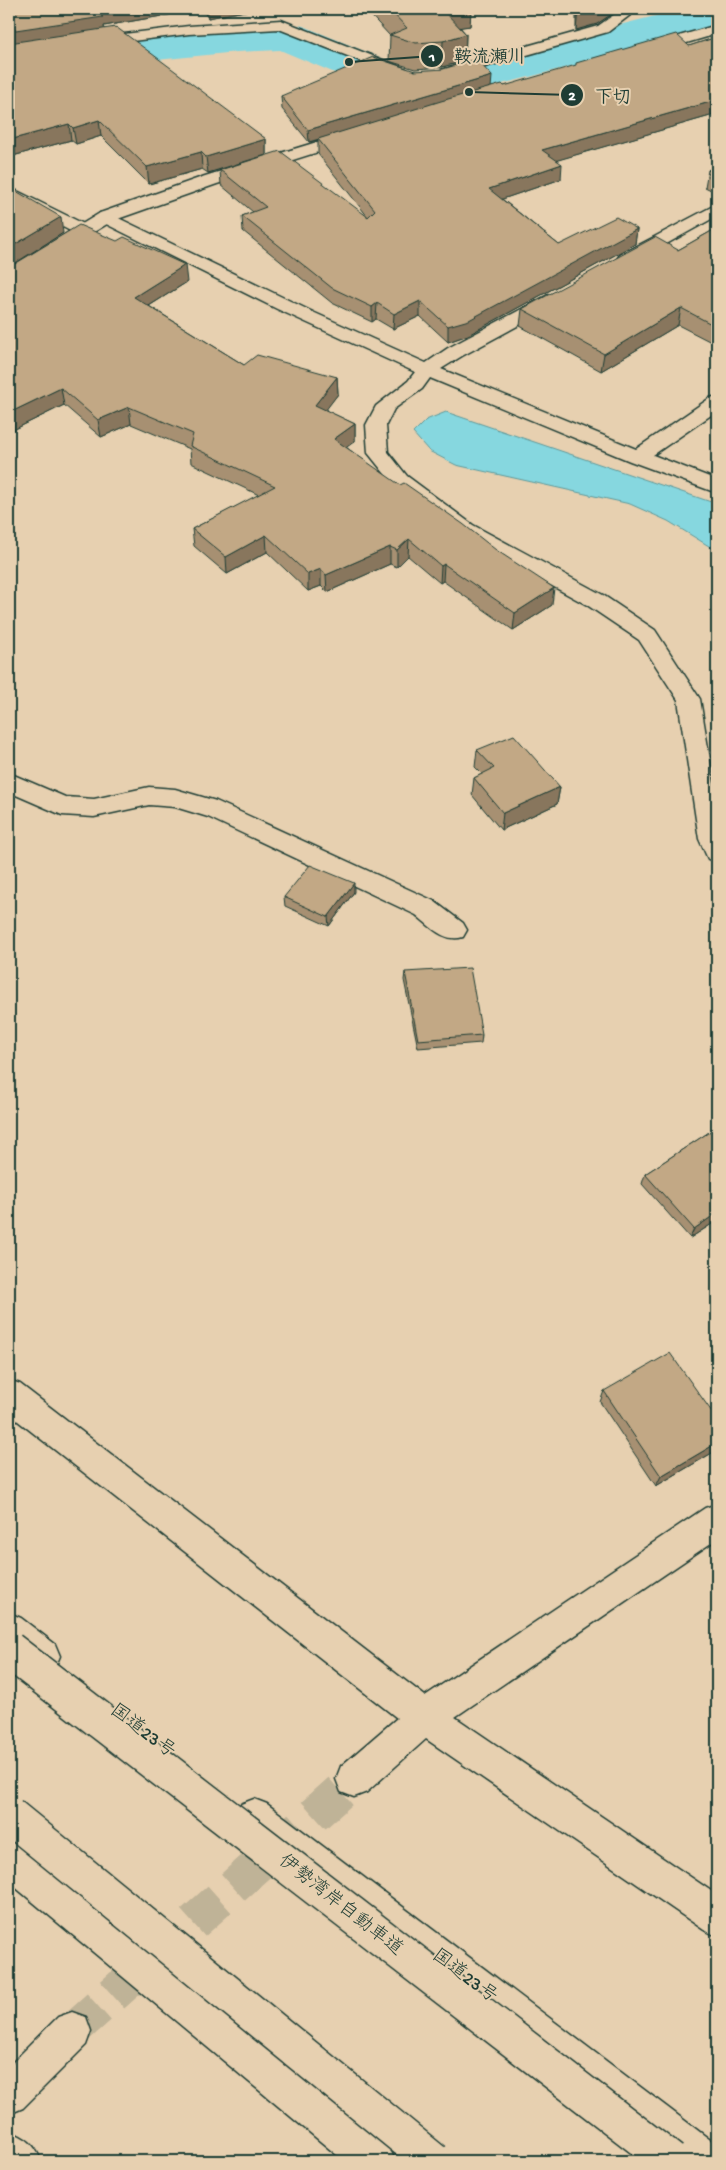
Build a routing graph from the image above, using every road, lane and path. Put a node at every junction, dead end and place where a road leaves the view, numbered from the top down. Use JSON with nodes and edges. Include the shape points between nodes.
{"nodes":[{"id":1,"x":631,"y":9,"type":"edge"},
{"id":2,"x":717,"y":29,"type":"edge"},
{"id":3,"x":76,"y":44,"type":"edge"},
{"id":4,"x":629,"y":54,"type":"edge"},
{"id":5,"x":433,"y":75,"type":"edge"},
{"id":6,"x":415,"y":76,"type":"edge"},
{"id":7,"x":369,"y":131,"type":"edge"},
{"id":8,"x":9,"y":192,"type":"edge"},
{"id":9,"x":717,"y":209,"type":"edge"},
{"id":10,"x":106,"y":217,"type":"junction"},
{"id":11,"x":84,"y":231,"type":"junction"},
{"id":12,"x":612,"y":266,"type":"edge"},
{"id":13,"x":9,"y":276,"type":"edge"},
{"id":14,"x":569,"y":290,"type":"edge"},
{"id":15,"x":427,"y":370,"type":"junction"},
{"id":16,"x":717,"y":402,"type":"edge"},
{"id":17,"x":637,"y":457,"type":"junction"},
{"id":18,"x":717,"y":487,"type":"edge"},
{"id":19,"x":9,"y":782,"type":"edge"},
{"id":20,"x":717,"y":852,"type":"edge"},
{"id":21,"x":454,"y":930,"type":"dead end"},
{"id":22,"x":9,"y":1395,"type":"edge"},
{"id":23,"x":717,"y":1520,"type":"edge"},
{"id":24,"x":9,"y":1630,"type":"edge"},
{"id":25,"x":9,"y":1650,"type":"edge"},
{"id":26,"x":424,"y":1717,"type":"junction"},
{"id":27,"x":354,"y":1779,"type":"tunnel mouth"},
{"id":28,"x":9,"y":1815,"type":"edge"},
{"id":29,"x":9,"y":1858,"type":"edge"},
{"id":30,"x":717,"y":1918,"type":"edge"},
{"id":31,"x":72,"y":2031,"type":"tunnel mouth"},
{"id":32,"x":9,"y":2094,"type":"edge"},
{"id":33,"x":9,"y":2151,"type":"edge"},
{"id":34,"x":20,"y":2161,"type":"edge"},
{"id":35,"x":375,"y":2161,"type":"edge"},
{"id":36,"x":433,"y":2161,"type":"edge"},
{"id":37,"x":671,"y":2161,"type":"edge"},
{"id":38,"x":705,"y":2161,"type":"edge"}],
"edges":[{"from":1,"to":5,"type":"main road","via":[[604,29]]},
{"from":2,"to":4,"type":"main road"},
{"from":3,"to":6,"type":"main road","via":[[189,30],[281,24]]},
{"from":7,"to":10,"type":"main road","via":[[211,180]]},
{"from":8,"to":11,"type":"main road"},
{"from":9,"to":12,"type":"main road"},
{"from":10,"to":11,"type":"main road"},
{"from":10,"to":15,"type":"main road","via":[[309,317]]},
{"from":11,"to":13,"type":"main road"},
{"from":14,"to":15,"type":"main road"},
{"from":15,"to":17,"type":"main road"},
{"from":15,"to":20,"type":"main road","via":[[415,384],[386,406],[376,425],[378,453],[400,480],[460,526],[595,600],[647,635],[689,699],[711,840]]},
{"from":16,"to":17,"type":"main road"},
{"from":17,"to":18,"type":"main road"},
{"from":19,"to":21,"type":"main road","via":[[62,806],[94,808],[149,796],[175,798],[216,810],[426,908]]},
{"from":22,"to":26,"type":"main road"},
{"from":23,"to":26,"type":"main road"},
{"from":24,"to":38,"type":"main road","name":"国道23号"},
{"from":25,"to":37,"type":"main road","name":"伊勢湾岸自動車道","bridge":true},
{"from":26,"to":27,"type":"main road"},
{"from":26,"to":30,"type":"main road"},
{"from":28,"to":36,"type":"main road","bridge":true},
{"from":29,"to":35,"type":"main road"},
{"from":31,"to":32,"type":"main road"},
{"from":33,"to":34,"type":"main road"}]}
